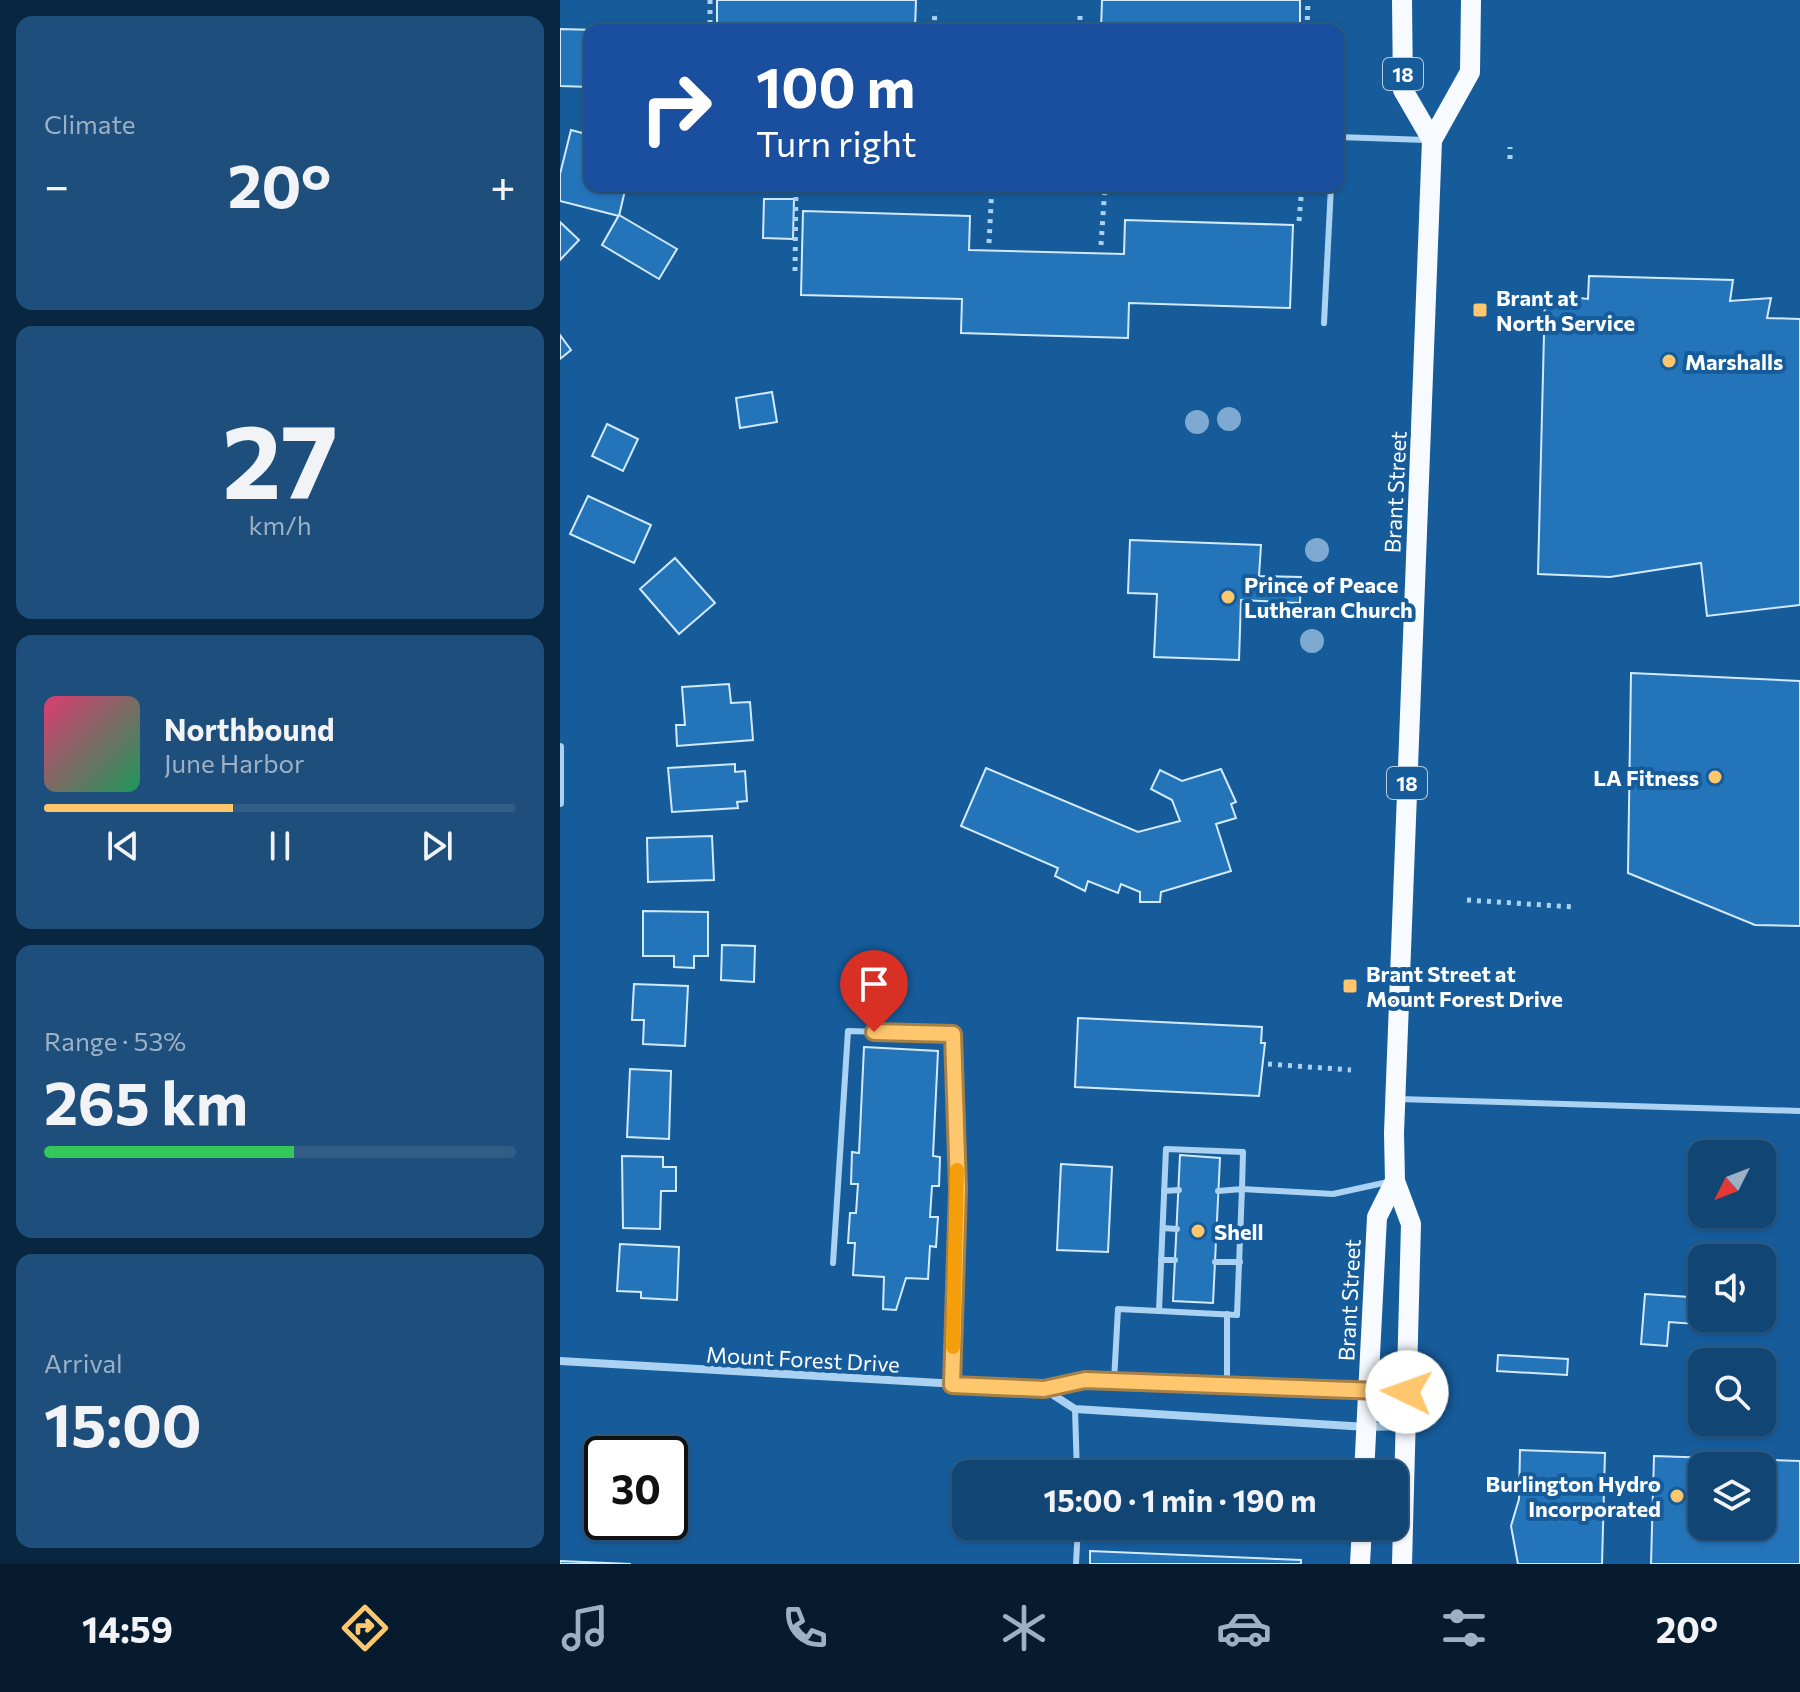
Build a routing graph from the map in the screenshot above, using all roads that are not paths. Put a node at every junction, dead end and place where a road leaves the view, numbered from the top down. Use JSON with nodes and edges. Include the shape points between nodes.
{"nodes":[{"id":1,"x":1402,"y":0,"type":"edge"},
{"id":2,"x":1471,"y":0,"type":"edge"},
{"id":3,"x":1344,"y":137,"type":"edge"},
{"id":4,"x":1432,"y":140,"type":"junction"},
{"id":5,"x":1331,"y":192,"type":"edge"},
{"id":6,"x":1324,"y":323,"type":"dead end"},
{"id":7,"x":560,"y":747,"type":"edge"},
{"id":8,"x":560,"y":803,"type":"edge"},
{"id":9,"x":1395,"y":1099,"type":"junction"},
{"id":10,"x":1800,"y":1111,"type":"edge"},
{"id":11,"x":1395,"y":1181,"type":"junction"},
{"id":12,"x":1242,"y":1189,"type":"junction"},
{"id":13,"x":1179,"y":1190,"type":"dead end"},
{"id":14,"x":1164,"y":1191,"type":"junction"},
{"id":15,"x":1218,"y":1191,"type":"dead end"},
{"id":16,"x":1163,"y":1228,"type":"junction"},
{"id":17,"x":1177,"y":1229,"type":"dead end"},
{"id":18,"x":1217,"y":1230,"type":"dead end"},
{"id":19,"x":1241,"y":1231,"type":"junction"},
{"id":20,"x":1161,"y":1260,"type":"junction"},
{"id":21,"x":1175,"y":1260,"type":"dead end"},
{"id":22,"x":1215,"y":1262,"type":"dead end"},
{"id":23,"x":1240,"y":1262,"type":"junction"},
{"id":24,"x":833,"y":1263,"type":"dead end"},
{"id":25,"x":1159,"y":1311,"type":"junction"},
{"id":26,"x":1227,"y":1314,"type":"junction"},
{"id":27,"x":560,"y":1361,"type":"edge"},
{"id":28,"x":1114,"y":1381,"type":"junction"},
{"id":29,"x":952,"y":1385,"type":"junction"},
{"id":30,"x":1227,"y":1385,"type":"junction"},
{"id":31,"x":1044,"y":1389,"type":"junction"},
{"id":32,"x":1368,"y":1390,"type":"junction"},
{"id":33,"x":1407,"y":1392,"type":"junction"},
{"id":34,"x":1075,"y":1409,"type":"junction"},
{"id":35,"x":1406,"y":1426,"type":"junction"},
{"id":36,"x":1367,"y":1427,"type":"junction"},
{"id":37,"x":1077,"y":1460,"type":"edge"},
{"id":38,"x":1365,"y":1460,"type":"edge"},
{"id":39,"x":1077,"y":1540,"type":"edge"},
{"id":40,"x":1361,"y":1540,"type":"edge"},
{"id":41,"x":1076,"y":1564,"type":"edge"},
{"id":42,"x":1360,"y":1564,"type":"edge"},
{"id":43,"x":1402,"y":1564,"type":"edge"}],
"edges":[{"from":1,"to":4,"type":"main road","number":"18","via":[[1403,90]]},
{"from":2,"to":4,"type":"main road","name":"Brant Street","number":"18","via":[[1470,72]]},
{"from":3,"to":4,"type":"lane"},
{"from":4,"to":9,"type":"main road","name":"Brant Street","number":"18"},
{"from":5,"to":6,"type":"lane"},
{"from":7,"to":8,"type":"street"},
{"from":9,"to":10,"type":"lane"},
{"from":9,"to":11,"type":"main road","name":"Brant Street","number":"18"},
{"from":11,"to":12,"type":"lane","via":[[1333,1194]]},
{"from":11,"to":32,"type":"main road","name":"Brant Street","number":"18","via":[[1377,1217]]},
{"from":11,"to":33,"type":"main road","name":"Brant Street","number":"18","via":[[1411,1224]]},
{"from":12,"to":14,"type":"lane","via":[[1243,1152],[1166,1149]]},
{"from":12,"to":15,"type":"lane"},
{"from":12,"to":19,"type":"lane"},
{"from":13,"to":14,"type":"lane"},
{"from":14,"to":16,"type":"lane"},
{"from":16,"to":17,"type":"lane"},
{"from":16,"to":20,"type":"lane"},
{"from":18,"to":19,"type":"lane"},
{"from":19,"to":23,"type":"lane"},
{"from":20,"to":21,"type":"lane"},
{"from":20,"to":25,"type":"lane"},
{"from":22,"to":23,"type":"lane"},
{"from":23,"to":26,"type":"lane","via":[[1237,1315]]},
{"from":24,"to":29,"type":"lane","via":[[848,1031],[953,1034],[958,1188]]},
{"from":25,"to":26,"type":"lane"},
{"from":25,"to":28,"type":"lane","via":[[1118,1309]]},
{"from":26,"to":30,"type":"lane"},
{"from":27,"to":29,"type":"street","name":"Mount Forest Drive"},
{"from":28,"to":30,"type":"street","name":"Mount Forest Drive"},
{"from":28,"to":31,"type":"street","name":"Mount Forest Drive","via":[[1085,1380]]},
{"from":29,"to":31,"type":"street","name":"Mount Forest Drive"},
{"from":30,"to":32,"type":"street","name":"Mount Forest Drive"},
{"from":31,"to":34,"type":"street"},
{"from":32,"to":33,"type":"street","name":"Mount Forest Drive"},
{"from":32,"to":36,"type":"main road","name":"Brant Street","number":"18"},
{"from":33,"to":35,"type":"main road","name":"Brant Street","number":"18"},
{"from":34,"to":36,"type":"street"},
{"from":34,"to":37,"type":"lane"},
{"from":35,"to":36,"type":"street"},
{"from":35,"to":43,"type":"main road","name":"Brant Street","number":"18"},
{"from":36,"to":38,"type":"main road","name":"Brant Street","number":"18"},
{"from":39,"to":41,"type":"lane"},
{"from":40,"to":42,"type":"main road"}]}
